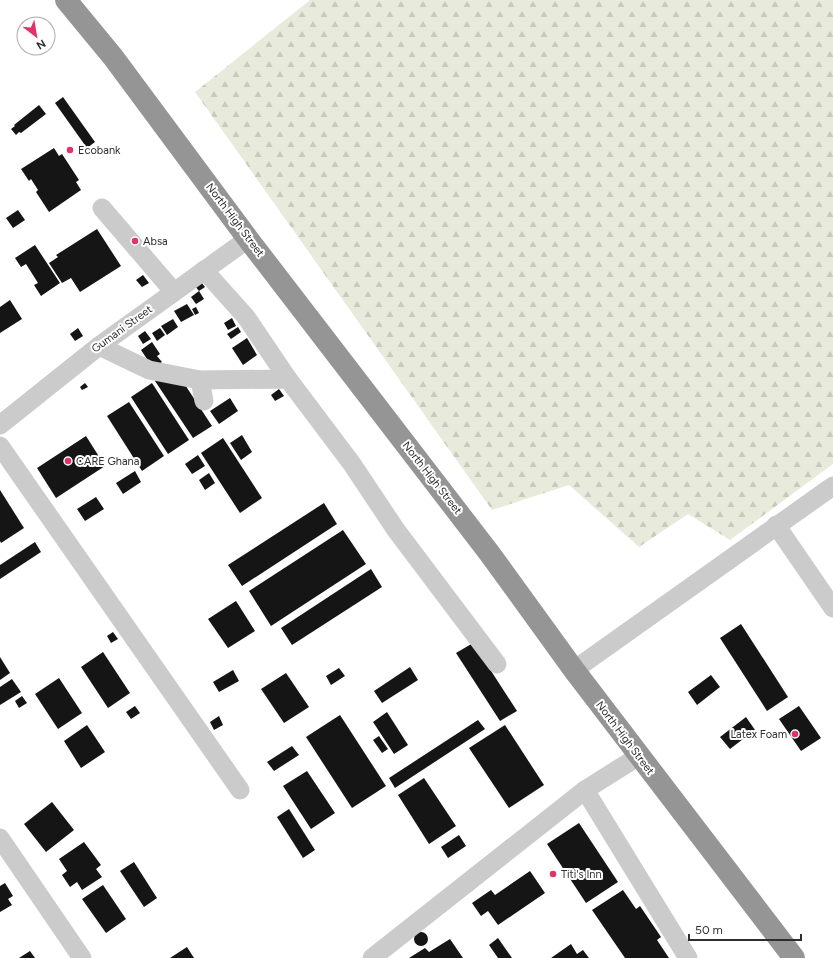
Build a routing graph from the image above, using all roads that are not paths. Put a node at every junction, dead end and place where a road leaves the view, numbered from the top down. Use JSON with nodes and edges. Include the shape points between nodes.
{"nodes":[{"id":1,"x":66,"y":0,"type":"edge"},
{"id":2,"x":102,"y":208,"type":"dead end"},
{"id":3,"x":248,"y":239,"type":"junction"},
{"id":4,"x":204,"y":270,"type":"junction"},
{"id":5,"x":174,"y":292,"type":"junction"},
{"id":6,"x":99,"y":346,"type":"junction"},
{"id":7,"x":288,"y":379,"type":"junction"},
{"id":8,"x":200,"y":380,"type":"junction"},
{"id":9,"x":204,"y":401,"type":"dead end"},
{"id":10,"x":0,"y":425,"type":"edge"},
{"id":11,"x":0,"y":446,"type":"edge"},
{"id":12,"x":833,"y":486,"type":"edge"},
{"id":13,"x":776,"y":525,"type":"junction"},
{"id":14,"x":833,"y":608,"type":"edge"},
{"id":15,"x":497,"y":664,"type":"dead end"},
{"id":16,"x":574,"y":670,"type":"junction"},
{"id":17,"x":639,"y":756,"type":"junction"},
{"id":18,"x":240,"y":790,"type":"dead end"},
{"id":19,"x":585,"y":790,"type":"junction"},
{"id":20,"x":0,"y":838,"type":"edge"},
{"id":21,"x":82,"y":958,"type":"edge"},
{"id":22,"x":372,"y":958,"type":"edge"},
{"id":23,"x":688,"y":958,"type":"edge"},
{"id":24,"x":794,"y":958,"type":"edge"}],
"edges":[{"from":1,"to":3,"type":"highway","name":"North High Street","via":[[113,57]]},
{"from":2,"to":5,"type":"street"},
{"from":3,"to":4,"type":"street","name":"Gumani Street"},
{"from":3,"to":16,"type":"highway","name":"North High Street","via":[[490,554]]},
{"from":4,"to":5,"type":"street","name":"Gumani Street"},
{"from":4,"to":7,"type":"street","via":[[246,318]]},
{"from":5,"to":6,"type":"street","name":"Gumani Street"},
{"from":6,"to":8,"type":"street","via":[[149,370]]},
{"from":6,"to":10,"type":"street","name":"Gumani Street"},
{"from":7,"to":8,"type":"street"},
{"from":7,"to":15,"type":"street","via":[[352,464],[396,530]]},
{"from":8,"to":9,"type":"street"},
{"from":11,"to":18,"type":"street"},
{"from":12,"to":13,"type":"street"},
{"from":13,"to":14,"type":"street"},
{"from":13,"to":16,"type":"street"},
{"from":16,"to":17,"type":"highway","name":"North High Street"},
{"from":17,"to":19,"type":"street"},
{"from":17,"to":24,"type":"highway","name":"North High Street"},
{"from":19,"to":22,"type":"street"},
{"from":19,"to":23,"type":"street"},
{"from":20,"to":21,"type":"street"}]}
